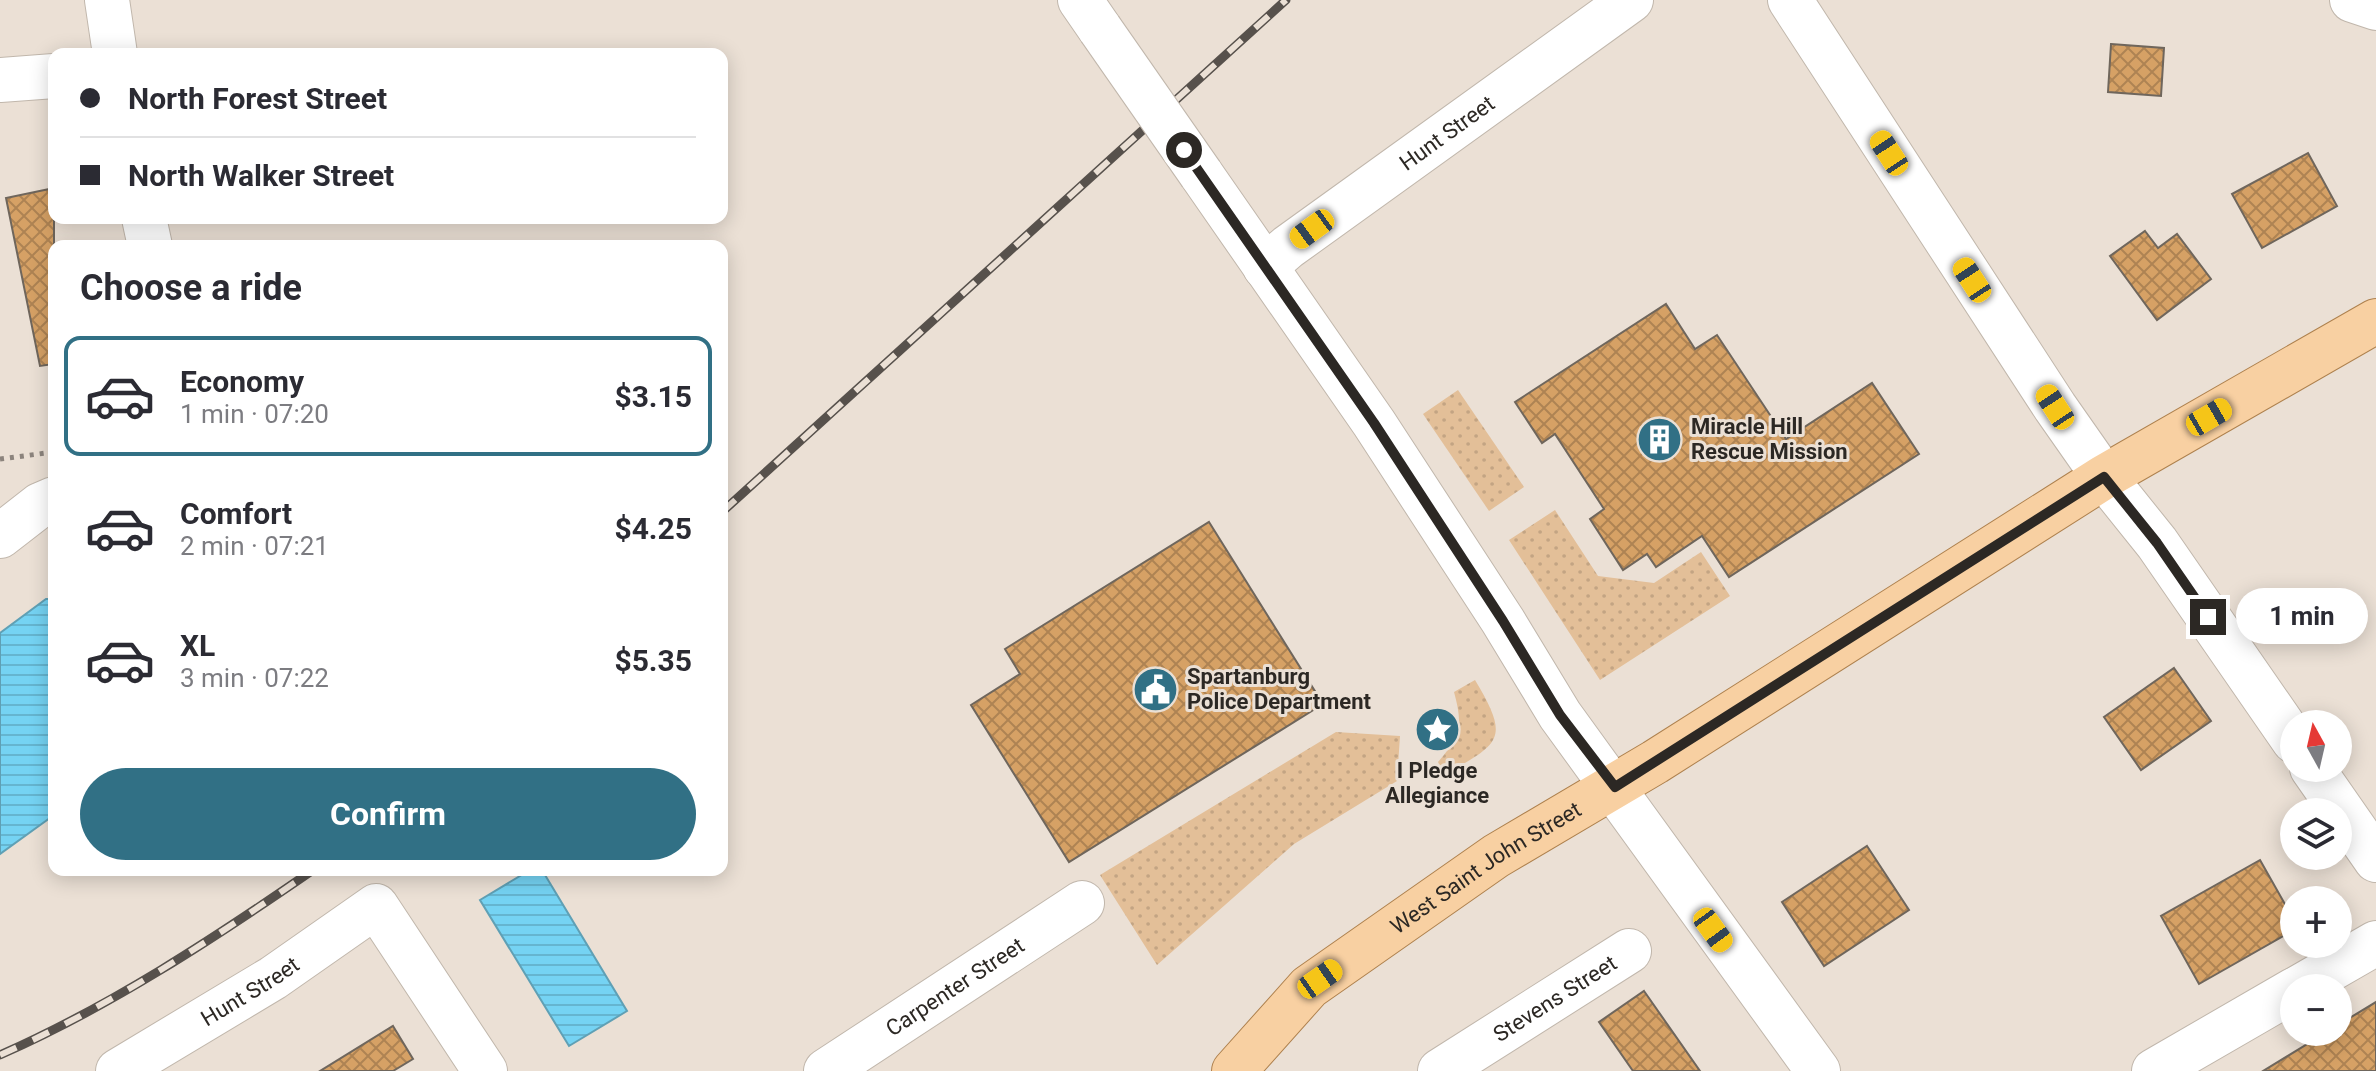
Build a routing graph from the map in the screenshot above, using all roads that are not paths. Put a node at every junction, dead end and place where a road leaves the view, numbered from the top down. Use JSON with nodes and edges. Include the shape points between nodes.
{"nodes":[{"id":1,"x":107,"y":0,"type":"edge"},
{"id":2,"x":1631,"y":0,"type":"edge"},
{"id":3,"x":1790,"y":0,"type":"edge"},
{"id":4,"x":2352,"y":0,"type":"edge"},
{"id":5,"x":2376,"y":8,"type":"edge"},
{"id":6,"x":1090,"y":14,"type":"edge"},
{"id":7,"x":114,"y":48,"type":"edge"},
{"id":8,"x":48,"y":76,"type":"edge"},
{"id":9,"x":0,"y":80,"type":"edge"},
{"id":10,"x":1265,"y":267,"type":"junction"},
{"id":11,"x":2376,"y":321,"type":"edge"},
{"id":12,"x":2104,"y":477,"type":"junction"},
{"id":13,"x":48,"y":502,"type":"edge"},
{"id":14,"x":0,"y":536,"type":"edge"},
{"id":15,"x":2280,"y":721,"type":"edge"},
{"id":16,"x":2322,"y":782,"type":"edge"},
{"id":17,"x":1615,"y":787,"type":"junction"},
{"id":18,"x":2376,"y":860,"type":"edge"},
{"id":19,"x":1082,"y":903,"type":"dead end"},
{"id":20,"x":2376,"y":943,"type":"edge"},
{"id":21,"x":1629,"y":951,"type":"dead end"},
{"id":22,"x":2322,"y":974,"type":"edge"},
{"id":23,"x":2280,"y":998,"type":"edge"},
{"id":24,"x":118,"y":1071,"type":"edge"},
{"id":25,"x":485,"y":1071,"type":"edge"},
{"id":26,"x":826,"y":1071,"type":"edge"},
{"id":27,"x":1234,"y":1071,"type":"edge"},
{"id":28,"x":1440,"y":1071,"type":"edge"},
{"id":29,"x":1818,"y":1071,"type":"edge"},
{"id":30,"x":2154,"y":1071,"type":"edge"}],
"edges":[{"from":1,"to":7,"type":"street"},
{"from":2,"to":10,"type":"street","name":"Hunt Street"},
{"from":3,"to":12,"type":"street"},
{"from":4,"to":5,"type":"street"},
{"from":6,"to":10,"type":"street","bridge":true},
{"from":8,"to":9,"type":"street"},
{"from":10,"to":17,"type":"street","via":[[1374,423],[1560,715]]},
{"from":11,"to":12,"type":"main road","name":"West Saint John Street"},
{"from":12,"to":15,"type":"street","via":[[2157,543]]},
{"from":12,"to":17,"type":"main road","name":"West Saint John Street"},
{"from":13,"to":14,"type":"street"},
{"from":16,"to":18,"type":"street"},
{"from":17,"to":27,"type":"main road","name":"West Saint John Street","via":[[1496,856],[1309,987]]},
{"from":17,"to":29,"type":"street"},
{"from":19,"to":26,"type":"street","name":"Carpenter Street"},
{"from":20,"to":22,"type":"street"},
{"from":21,"to":28,"type":"street","name":"Stevens Street"},
{"from":23,"to":30,"type":"street"},
{"from":24,"to":25,"type":"street","name":"Hunt Street","via":[[273,978],[376,906]]}]}
